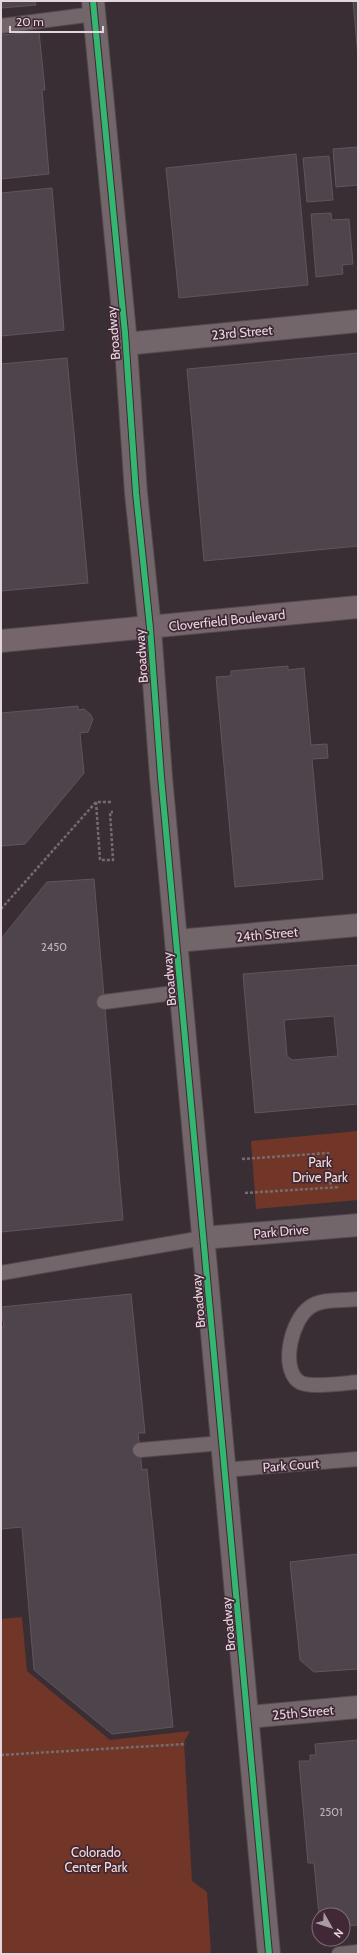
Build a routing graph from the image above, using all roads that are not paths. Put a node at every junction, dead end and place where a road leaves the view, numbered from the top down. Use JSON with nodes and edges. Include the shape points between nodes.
{"nodes":[{"id":1,"x":93,"y":8,"type":"edge"},
{"id":2,"x":1,"y":26,"type":"edge"},
{"id":3,"x":358,"y":321,"type":"edge"},
{"id":4,"x":125,"y":344,"type":"junction"},
{"id":5,"x":358,"y":607,"type":"edge"},
{"id":6,"x":150,"y":628,"type":"junction"},
{"id":7,"x":1,"y":642,"type":"edge"},
{"id":8,"x":358,"y":925,"type":"edge"},
{"id":9,"x":176,"y":941,"type":"junction"},
{"id":10,"x":181,"y":992,"type":"junction"},
{"id":11,"x":104,"y":1002,"type":"dead end"},
{"id":12,"x":358,"y":1225,"type":"edge"},
{"id":13,"x":203,"y":1238,"type":"junction"},
{"id":14,"x":1,"y":1273,"type":"edge"},
{"id":15,"x":358,"y":1299,"type":"edge"},
{"id":16,"x":358,"y":1382,"type":"edge"},
{"id":17,"x":222,"y":1443,"type":"junction"},
{"id":18,"x":140,"y":1450,"type":"dead end"},
{"id":19,"x":358,"y":1459,"type":"edge"},
{"id":20,"x":224,"y":1470,"type":"junction"},
{"id":21,"x":358,"y":1707,"type":"edge"},
{"id":22,"x":248,"y":1717,"type":"junction"},
{"id":23,"x":358,"y":1952,"type":"edge"},
{"id":24,"x":269,"y":1954,"type":"edge"},
{"id":25,"x":338,"y":1954,"type":"edge"}],
"edges":[{"from":1,"to":2,"type":"lane"},
{"from":1,"to":4,"type":"street","name":"Broadway"},
{"from":3,"to":4,"type":"street","name":"23rd Street"},
{"from":4,"to":6,"type":"street","name":"Broadway","via":[[136,493]]},
{"from":5,"to":6,"type":"main road","name":"Cloverfield Boulevard"},
{"from":6,"to":7,"type":"main road","name":"Cloverfield Boulevard"},
{"from":6,"to":9,"type":"street","name":"Broadway"},
{"from":8,"to":9,"type":"street","name":"24th Street"},
{"from":9,"to":10,"type":"street","name":"Broadway"},
{"from":10,"to":11,"type":"lane"},
{"from":10,"to":13,"type":"street","name":"Broadway"},
{"from":12,"to":13,"type":"street","name":"Park Drive"},
{"from":13,"to":14,"type":"lane"},
{"from":13,"to":17,"type":"street","name":"Broadway"},
{"from":15,"to":16,"type":"lane","via":[[319,1303],[310,1307],[298,1320],[290,1339],[289,1353],[292,1372],[298,1381],[307,1385]]},
{"from":17,"to":18,"type":"lane"},
{"from":17,"to":20,"type":"street","name":"Broadway"},
{"from":19,"to":20,"type":"lane","name":"Park Court"},
{"from":20,"to":22,"type":"street","name":"Broadway"},
{"from":21,"to":22,"type":"street","name":"25th Street"},
{"from":22,"to":24,"type":"street","name":"Broadway"},
{"from":23,"to":25,"type":"lane"}]}
